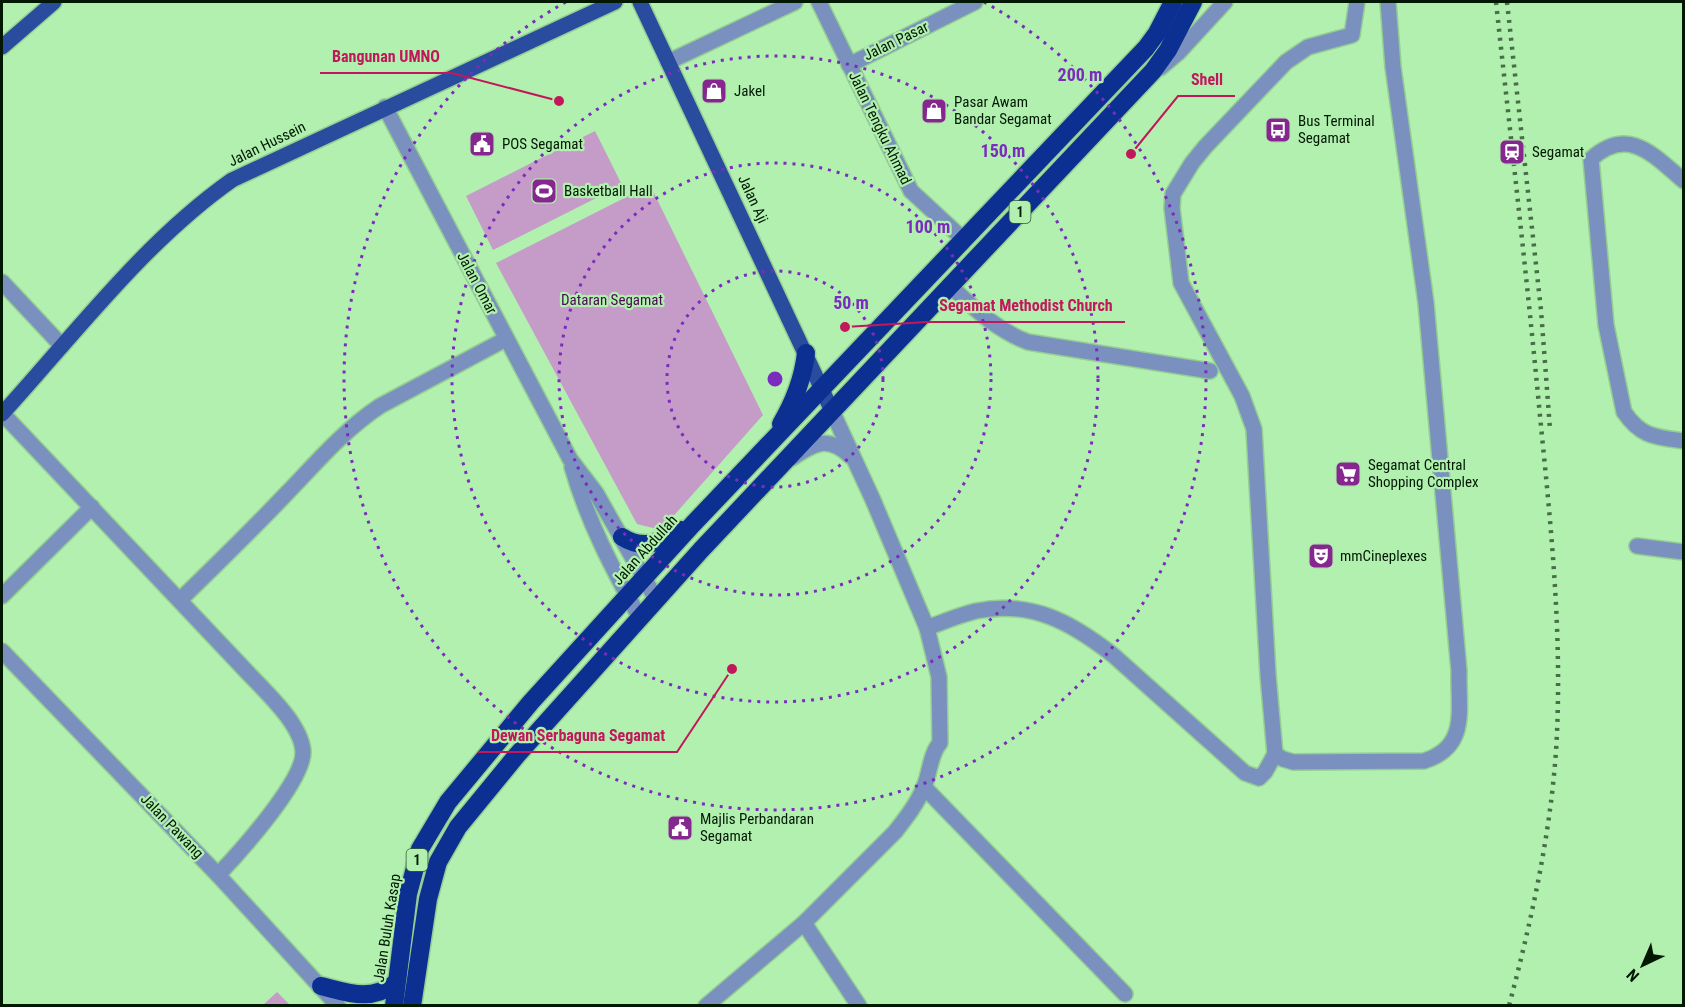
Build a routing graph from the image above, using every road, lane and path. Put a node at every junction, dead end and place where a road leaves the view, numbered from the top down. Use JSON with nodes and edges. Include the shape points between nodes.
{"nodes":[{"id":1,"x":54,"y":2,"type":"edge"},
{"id":2,"x":615,"y":2,"type":"edge"},
{"id":3,"x":640,"y":2,"type":"edge"},
{"id":4,"x":795,"y":2,"type":"edge"},
{"id":5,"x":819,"y":2,"type":"edge"},
{"id":6,"x":975,"y":2,"type":"edge"},
{"id":7,"x":1173,"y":2,"type":"edge"},
{"id":8,"x":1193,"y":2,"type":"edge"},
{"id":9,"x":1225,"y":2,"type":"edge"},
{"id":10,"x":1358,"y":2,"type":"edge"},
{"id":11,"x":1388,"y":2,"type":"edge"},
{"id":12,"x":2,"y":48,"type":"edge"},
{"id":13,"x":668,"y":62,"type":"junction"},
{"id":14,"x":849,"y":65,"type":"junction"},
{"id":15,"x":1153,"y":71,"type":"junction"},
{"id":16,"x":385,"y":107,"type":"junction"},
{"id":17,"x":1683,"y":181,"type":"edge"},
{"id":18,"x":963,"y":239,"type":"junction"},
{"id":19,"x":2,"y":282,"type":"edge"},
{"id":20,"x":949,"y":285,"type":"junction"},
{"id":21,"x":506,"y":339,"type":"junction"},
{"id":22,"x":62,"y":346,"type":"junction"},
{"id":23,"x":806,"y":353,"type":"junction"},
{"id":24,"x":1210,"y":371,"type":"dead end"},
{"id":25,"x":822,"y":390,"type":"junction"},
{"id":26,"x":832,"y":411,"type":"junction"},
{"id":27,"x":2,"y":413,"type":"edge"},
{"id":28,"x":1683,"y":441,"type":"edge"},
{"id":29,"x":766,"y":449,"type":"junction"},
{"id":30,"x":570,"y":459,"type":"junction"},
{"id":31,"x":784,"y":463,"type":"junction"},
{"id":32,"x":857,"y":466,"type":"junction"},
{"id":33,"x":92,"y":507,"type":"junction"},
{"id":34,"x":693,"y":524,"type":"junction"},
{"id":35,"x":622,"y":537,"type":"junction"},
{"id":36,"x":1637,"y":546,"type":"dead end"},
{"id":37,"x":1683,"y":552,"type":"edge"},
{"id":38,"x":644,"y":577,"type":"junction"},
{"id":39,"x":2,"y":596,"type":"edge"},
{"id":40,"x":627,"y":596,"type":"junction"},
{"id":41,"x":656,"y":599,"type":"junction"},
{"id":42,"x":180,"y":600,"type":"junction"},
{"id":43,"x":640,"y":618,"type":"junction"},
{"id":44,"x":927,"y":628,"type":"junction"},
{"id":45,"x":2,"y":651,"type":"edge"},
{"id":46,"x":500,"y":740,"type":"joint"},
{"id":47,"x":1275,"y":754,"type":"junction"},
{"id":48,"x":924,"y":786,"type":"junction"},
{"id":49,"x":218,"y":875,"type":"junction"},
{"id":50,"x":804,"y":923,"type":"junction"},
{"id":51,"x":396,"y":983,"type":"junction"},
{"id":52,"x":321,"y":986,"type":"junction"},
{"id":53,"x":1125,"y":994,"type":"dead end"},
{"id":54,"x":338,"y":1005,"type":"edge"},
{"id":55,"x":394,"y":1005,"type":"edge"},
{"id":56,"x":412,"y":1005,"type":"edge"},
{"id":57,"x":706,"y":1005,"type":"edge"},
{"id":58,"x":859,"y":1005,"type":"edge"}],
"edges":[{"from":1,"to":12,"type":"main road"},
{"from":2,"to":16,"type":"main road","name":"Jalan Hussein"},
{"from":3,"to":13,"type":"main road","name":"Jalan Aji"},
{"from":4,"to":13,"type":"street"},
{"from":5,"to":14,"type":"street","name":"Jalan Tengku Ahmad"},
{"from":6,"to":14,"type":"street","name":"Jalan Pasar"},
{"from":7,"to":18,"type":"highway","number":"1","via":[[1146,48]]},
{"from":8,"to":15,"type":"highway","number":"1"},
{"from":9,"to":15,"type":"street","via":[[1179,52]]},
{"from":10,"to":47,"type":"street","via":[[1353,35],[1308,47],[1286,62],[1205,147],[1173,194],[1181,283],[1242,396],[1254,429]]},
{"from":11,"to":47,"type":"street","via":[[1393,67],[1426,303],[1459,671],[1458,726],[1449,749],[1424,761],[1293,762]]},
{"from":13,"to":23,"type":"main road","name":"Jalan Aji"},
{"from":14,"to":18,"type":"street","name":"Jalan Tengku Ahmad","via":[[911,190]]},
{"from":15,"to":20,"type":"highway","number":"1"},
{"from":16,"to":21,"type":"street","name":"Jalan Omar"},
{"from":16,"to":22,"type":"main road","name":"Jalan Hussein","via":[[232,180],[211,195],[164,236]]},
{"from":17,"to":28,"type":"street","via":[[1646,149],[1634,144],[1600,151],[1591,159],[1606,325],[1624,412],[1642,432]]},
{"from":18,"to":25,"type":"highway","number":"1"},
{"from":19,"to":22,"type":"street"},
{"from":20,"to":24,"type":"street","via":[[994,325],[1028,342]]},
{"from":20,"to":26,"type":"highway","number":"1"},
{"from":21,"to":30,"type":"street","name":"Jalan Omar"},
{"from":21,"to":42,"type":"street","via":[[361,418]]},
{"from":22,"to":27,"type":"main road","name":"Jalan Hussein"},
{"from":23,"to":25,"type":"main road","name":"Jalan Aji"},
{"from":23,"to":29,"type":"highway","via":[[800,384]]},
{"from":25,"to":26,"type":"main road","name":"Jalan Aji"},
{"from":25,"to":29,"type":"highway","name":"Jalan Abdullah","number":"1"},
{"from":26,"to":31,"type":"highway","number":"1"},
{"from":26,"to":32,"type":"street"},
{"from":27,"to":33,"type":"street"},
{"from":29,"to":34,"type":"highway","name":"Jalan Abdullah","number":"1"},
{"from":30,"to":35,"type":"street","name":"Jalan Omar"},
{"from":30,"to":40,"type":"street","name":"Jalan Omar","via":[[581,497]]},
{"from":31,"to":32,"type":"street","via":[[825,442],[838,446]]},
{"from":31,"to":41,"type":"highway","number":"1"},
{"from":32,"to":44,"type":"street"},
{"from":33,"to":39,"type":"street"},
{"from":33,"to":42,"type":"street"},
{"from":34,"to":35,"type":"highway","via":[[650,544],[635,544]]},
{"from":34,"to":38,"type":"highway","name":"Jalan Abdullah","number":"1"},
{"from":35,"to":38,"type":"street","name":"Jalan Omar"},
{"from":36,"to":37,"type":"street"},
{"from":38,"to":40,"type":"highway","name":"Jalan Abdullah","number":"1"},
{"from":38,"to":41,"type":"street","name":"Jalan Omar"},
{"from":40,"to":43,"type":"street","name":"Jalan Omar"},
{"from":40,"to":46,"type":"highway","name":"Jalan Abdullah","number":"1"},
{"from":41,"to":43,"type":"highway","number":"1"},
{"from":42,"to":49,"type":"street","via":[[287,716],[303,751],[299,770],[266,820]]},
{"from":43,"to":56,"type":"highway","number":"1","via":[[458,827],[438,862],[428,899]]},
{"from":44,"to":47,"type":"street","via":[[974,611],[1008,607],[1047,615],[1090,637],[1113,655],[1245,773],[1259,778]]},
{"from":44,"to":48,"type":"street","via":[[939,677],[940,743]]},
{"from":45,"to":49,"type":"street","name":"Jalan Pawang"},
{"from":46,"to":51,"type":"highway","name":"Jalan Buluh Kasap","number":"1","via":[[448,802],[420,849],[408,894]]},
{"from":48,"to":50,"type":"street","via":[[895,832]]},
{"from":48,"to":53,"type":"street"},
{"from":49,"to":52,"type":"street","name":"Jalan Pawang"},
{"from":50,"to":57,"type":"street"},
{"from":50,"to":58,"type":"street"},
{"from":51,"to":52,"type":"highway","via":[[370,995]]},
{"from":51,"to":55,"type":"highway","name":"Jalan Buluh Kasap","number":"1"},
{"from":52,"to":54,"type":"street","name":"Jalan Pawang"}]}
